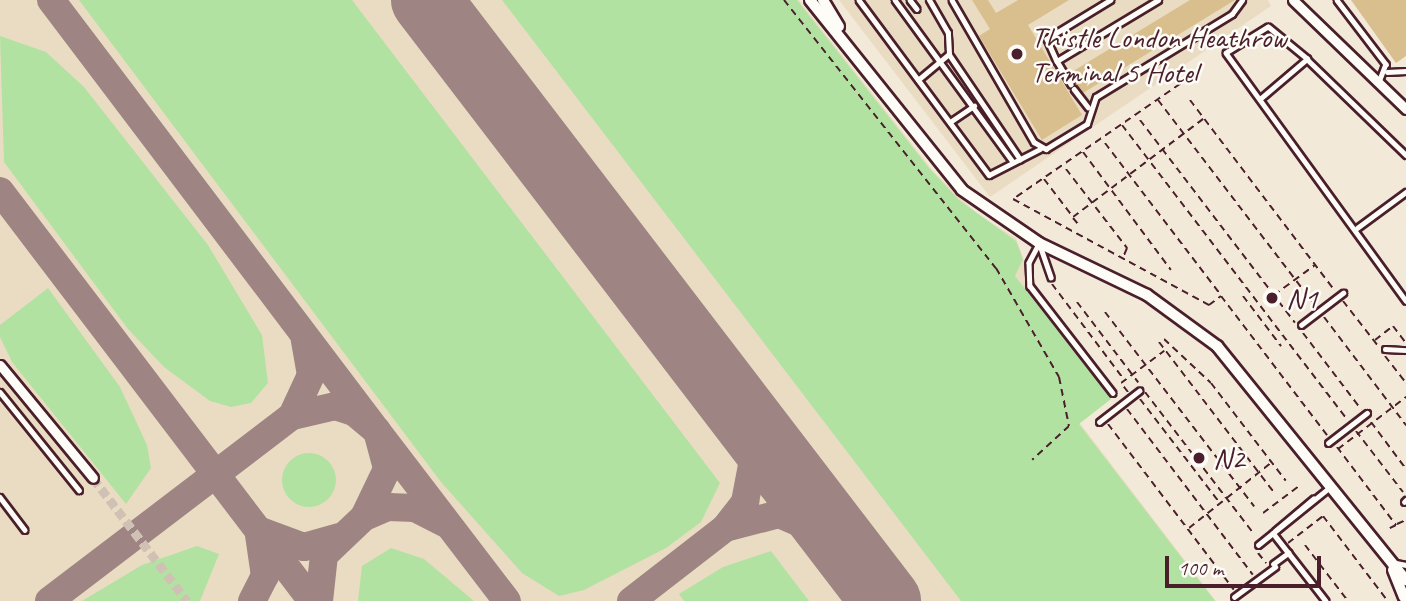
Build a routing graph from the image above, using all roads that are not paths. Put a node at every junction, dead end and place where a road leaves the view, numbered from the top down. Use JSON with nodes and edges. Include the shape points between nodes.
{"nodes":[{"id":1,"x":810,"y":0,"type":"edge"},
{"id":2,"x":823,"y":0,"type":"edge"},
{"id":3,"x":859,"y":0,"type":"edge"},
{"id":4,"x":895,"y":0,"type":"edge"},
{"id":5,"x":911,"y":0,"type":"edge"},
{"id":6,"x":929,"y":0,"type":"edge"},
{"id":7,"x":952,"y":0,"type":"edge"},
{"id":8,"x":1111,"y":0,"type":"edge"},
{"id":9,"x":1158,"y":0,"type":"edge"},
{"id":10,"x":1242,"y":0,"type":"edge"},
{"id":11,"x":1293,"y":0,"type":"edge"},
{"id":12,"x":1337,"y":0,"type":"edge"},
{"id":13,"x":917,"y":9,"type":"dead end"},
{"id":14,"x":851,"y":48,"type":"junction"},
{"id":15,"x":949,"y":54,"type":"junction"},
{"id":16,"x":1307,"y":60,"type":"junction"},
{"id":17,"x":943,"y":61,"type":"junction"},
{"id":18,"x":1057,"y":61,"type":"junction"},
{"id":19,"x":1406,"y":71,"type":"edge"},
{"id":20,"x":1387,"y":72,"type":"junction"},
{"id":21,"x":918,"y":80,"type":"junction"},
{"id":22,"x":1378,"y":82,"type":"junction"},
{"id":23,"x":1260,"y":99,"type":"junction"},
{"id":24,"x":974,"y":106,"type":"junction"},
{"id":25,"x":1088,"y":107,"type":"junction"},
{"id":26,"x":1406,"y":109,"type":"edge"},
{"id":27,"x":950,"y":122,"type":"junction"},
{"id":28,"x":1040,"y":149,"type":"junction"},
{"id":29,"x":1406,"y":155,"type":"edge"},
{"id":30,"x":1020,"y":159,"type":"junction"},
{"id":31,"x":1013,"y":162,"type":"junction"},
{"id":32,"x":1406,"y":192,"type":"edge"},
{"id":33,"x":1357,"y":228,"type":"junction"},
{"id":34,"x":1040,"y":243,"type":"junction"},
{"id":35,"x":1051,"y":280,"type":"road end"},
{"id":36,"x":1341,"y":295,"type":"road end"},
{"id":37,"x":1406,"y":301,"type":"edge"},
{"id":38,"x":1301,"y":325,"type":"dead end"},
{"id":39,"x":1385,"y":349,"type":"dead end"},
{"id":40,"x":1406,"y":350,"type":"edge"},
{"id":41,"x":0,"y":365,"type":"edge"},
{"id":42,"x":1139,"y":391,"type":"dead end"},
{"id":43,"x":0,"y":392,"type":"edge"},
{"id":44,"x":1113,"y":393,"type":"dead end"},
{"id":45,"x":1366,"y":414,"type":"road end"},
{"id":46,"x":1099,"y":422,"type":"dead end"},
{"id":47,"x":1329,"y":442,"type":"road end"},
{"id":48,"x":93,"y":478,"type":"tunnel mouth"},
{"id":49,"x":1329,"y":488,"type":"junction"},
{"id":50,"x":79,"y":490,"type":"dead end"},
{"id":51,"x":0,"y":497,"type":"edge"},
{"id":52,"x":25,"y":530,"type":"dead end"},
{"id":53,"x":1274,"y":532,"type":"junction"},
{"id":54,"x":1258,"y":545,"type":"dead end"},
{"id":55,"x":1288,"y":554,"type":"junction"},
{"id":56,"x":1389,"y":564,"type":"junction"},
{"id":57,"x":1406,"y":565,"type":"edge"},
{"id":58,"x":1406,"y":580,"type":"edge"},
{"id":59,"x":1234,"y":597,"type":"dead end"},
{"id":60,"x":1404,"y":597,"type":"edge"},
{"id":61,"x":1326,"y":601,"type":"edge"}],
"edges":[{"from":1,"to":14,"type":"street"},
{"from":2,"to":14,"type":"street"},
{"from":3,"to":21,"type":"lane"},
{"from":4,"to":17,"type":"lane"},
{"from":5,"to":13,"type":"lane"},
{"from":6,"to":15,"type":"lane","via":[[948,33]]},
{"from":7,"to":28,"type":"lane"},
{"from":8,"to":18,"type":"lane","via":[[1047,38]]},
{"from":9,"to":18,"type":"lane"},
{"from":10,"to":25,"type":"lane","via":[[1232,14]]},
{"from":11,"to":22,"type":"street"},
{"from":12,"to":20,"type":"lane"},
{"from":14,"to":34,"type":"street","via":[[943,171],[983,207]]},
{"from":15,"to":17,"type":"lane"},
{"from":15,"to":30,"type":"lane"},
{"from":16,"to":23,"type":"lane"},
{"from":16,"to":23,"type":"lane","via":[[1268,27],[1226,53]]},
{"from":16,"to":29,"type":"lane"},
{"from":17,"to":21,"type":"lane"},
{"from":17,"to":24,"type":"lane"},
{"from":18,"to":25,"type":"lane"},
{"from":19,"to":20,"type":"lane"},
{"from":20,"to":22,"type":"lane"},
{"from":21,"to":27,"type":"lane"},
{"from":22,"to":26,"type":"street"},
{"from":23,"to":33,"type":"lane"},
{"from":24,"to":27,"type":"lane"},
{"from":24,"to":31,"type":"lane"},
{"from":25,"to":28,"type":"lane","via":[[1087,124]]},
{"from":27,"to":31,"type":"lane","via":[[989,175]]},
{"from":28,"to":30,"type":"lane"},
{"from":30,"to":31,"type":"lane"},
{"from":32,"to":33,"type":"lane"},
{"from":33,"to":37,"type":"lane"},
{"from":34,"to":35,"type":"lane"},
{"from":34,"to":44,"type":"lane","via":[[1029,263],[1030,286]]},
{"from":34,"to":49,"type":"street","via":[[1147,295],[1209,339]]},
{"from":36,"to":38,"type":"lane"},
{"from":39,"to":40,"type":"lane"},
{"from":41,"to":48,"type":"street"},
{"from":42,"to":46,"type":"lane"},
{"from":43,"to":50,"type":"lane"},
{"from":45,"to":47,"type":"lane"},
{"from":49,"to":53,"type":"lane","via":[[1295,508]]},
{"from":49,"to":56,"type":"street"},
{"from":51,"to":52,"type":"lane"},
{"from":53,"to":54,"type":"lane"},
{"from":53,"to":55,"type":"lane"},
{"from":55,"to":59,"type":"lane"},
{"from":55,"to":61,"type":"lane"},
{"from":56,"to":57,"type":"lane"},
{"from":56,"to":58,"type":"street"},
{"from":56,"to":60,"type":"street"}]}
